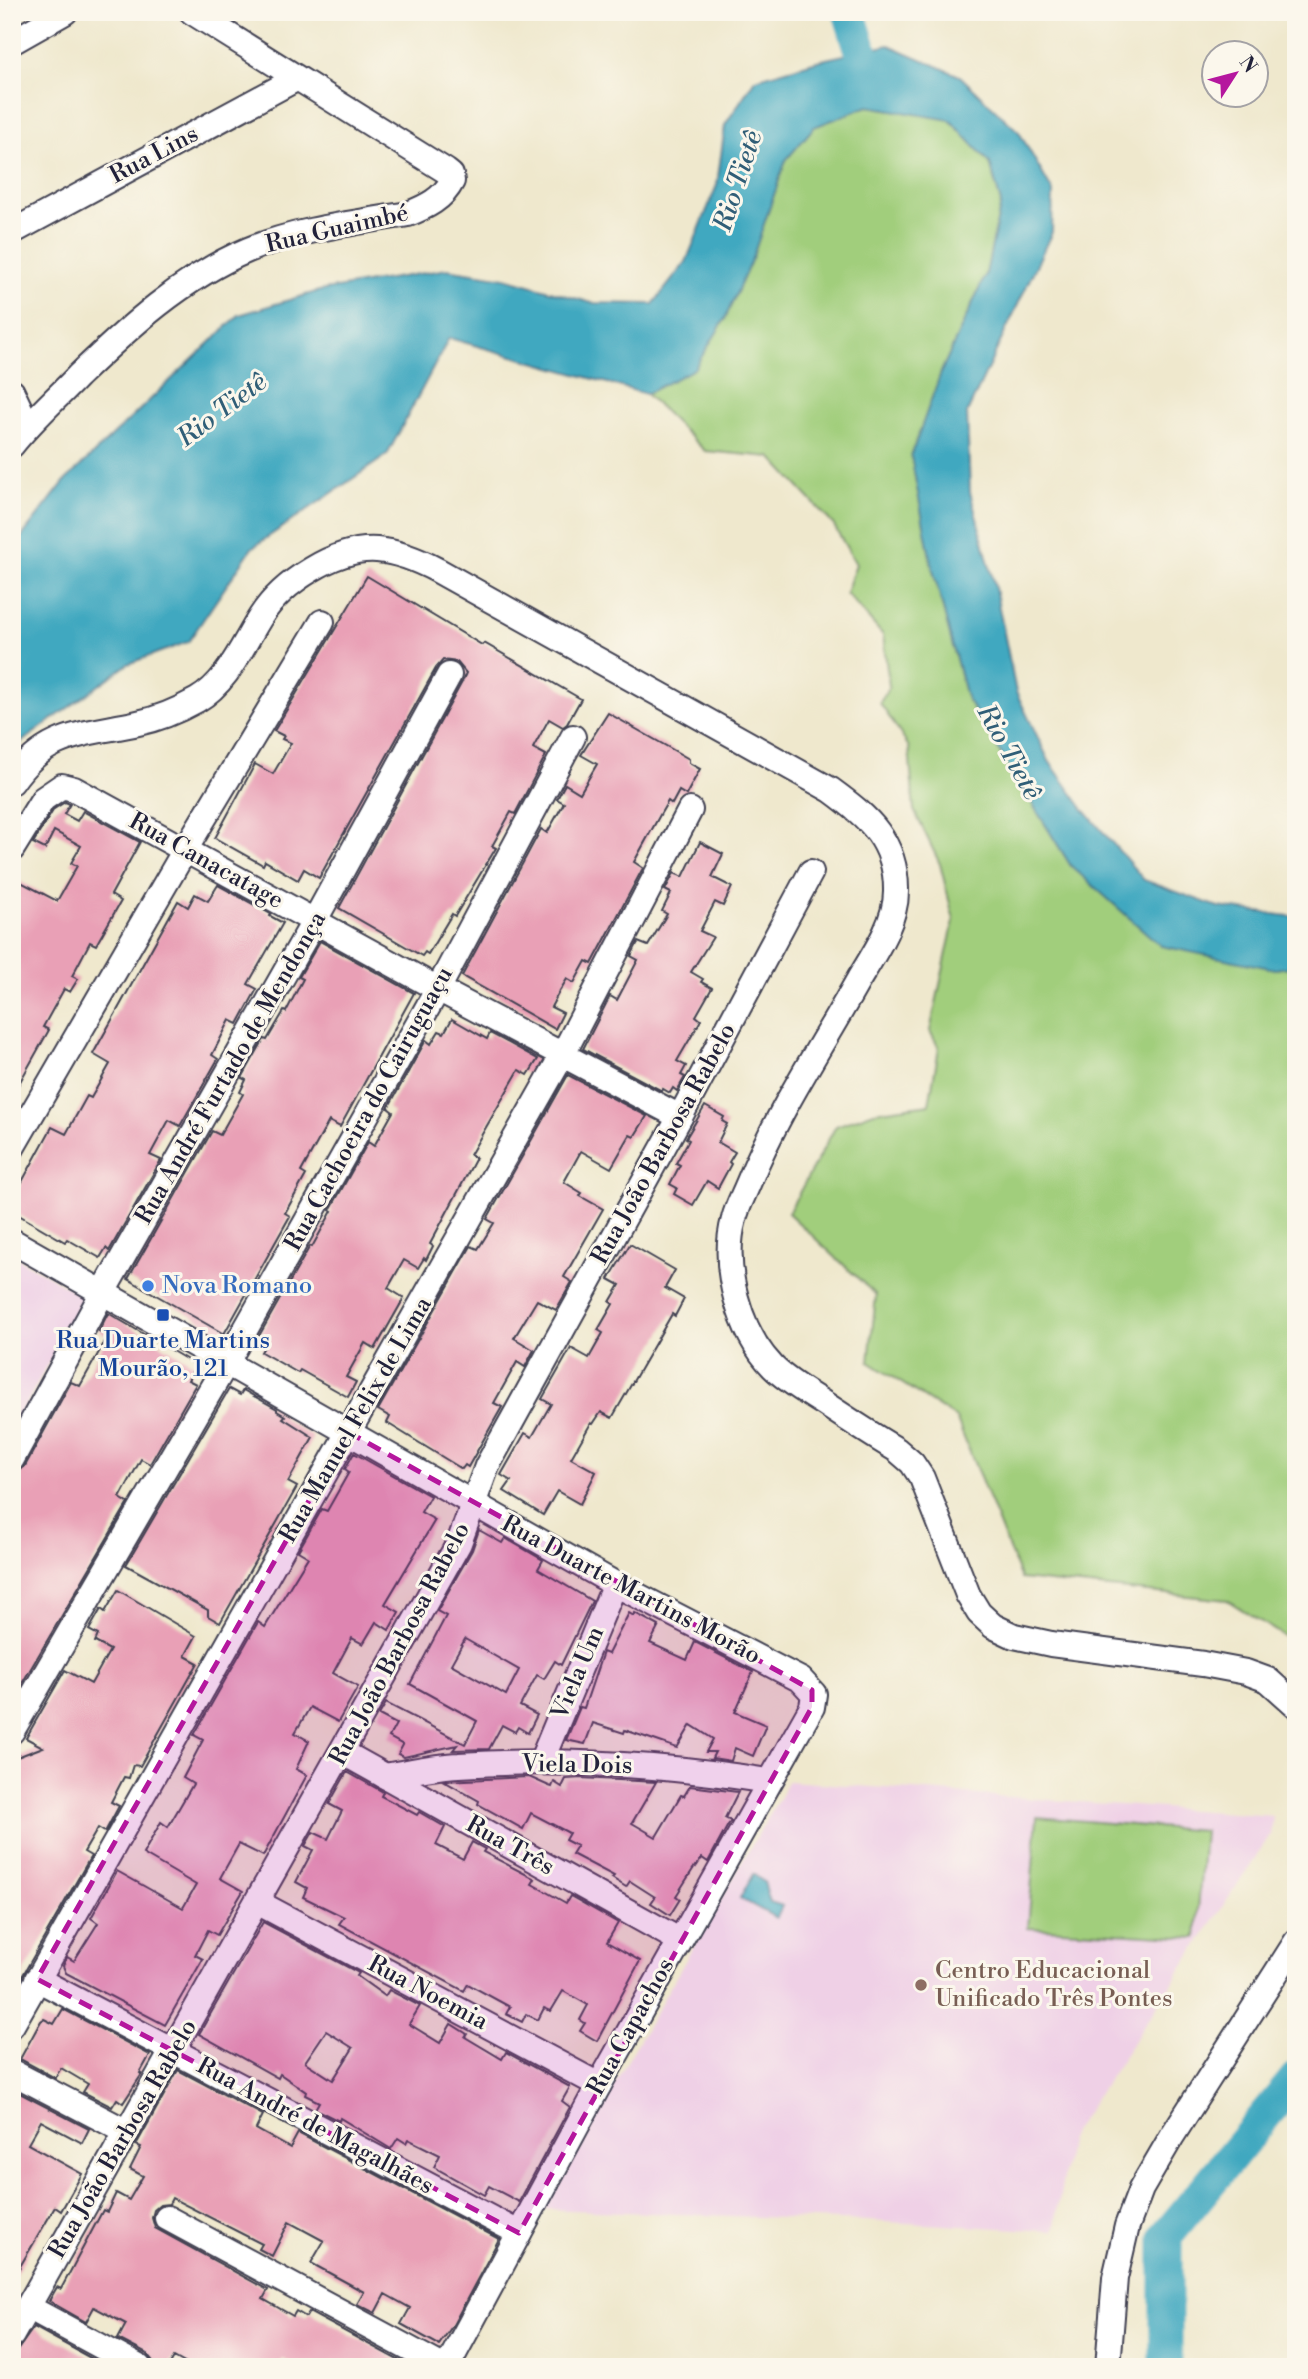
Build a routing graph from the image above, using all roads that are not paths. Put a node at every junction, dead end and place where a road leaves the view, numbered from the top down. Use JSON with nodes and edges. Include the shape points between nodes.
{"nodes":[{"id":1,"x":65,"y":12,"type":"edge"},
{"id":2,"x":192,"y":12,"type":"edge"},
{"id":3,"x":12,"y":42,"type":"edge"},
{"id":4,"x":296,"y":79,"type":"junction"},
{"id":5,"x":12,"y":232,"type":"edge"},
{"id":6,"x":12,"y":392,"type":"edge"},
{"id":7,"x":28,"y":426,"type":"junction"},
{"id":8,"x":12,"y":445,"type":"edge"},
{"id":9,"x":321,"y":622,"type":"dead end"},
{"id":10,"x":449,"y":676,"type":"dead end"},
{"id":11,"x":573,"y":737,"type":"dead end"},
{"id":12,"x":12,"y":782,"type":"edge"},
{"id":13,"x":690,"y":810,"type":"dead end"},
{"id":14,"x":12,"y":849,"type":"edge"},
{"id":15,"x":185,"y":850,"type":"junction"},
{"id":16,"x":811,"y":872,"type":"dead end"},
{"id":17,"x":315,"y":920,"type":"junction"},
{"id":18,"x":438,"y":989,"type":"junction"},
{"id":19,"x":563,"y":1054,"type":"junction"},
{"id":20,"x":680,"y":1117,"type":"junction"},
{"id":21,"x":12,"y":1148,"type":"edge"},
{"id":22,"x":12,"y":1241,"type":"edge"},
{"id":23,"x":103,"y":1292,"type":"junction"},
{"id":24,"x":227,"y":1362,"type":"junction"},
{"id":25,"x":348,"y":1432,"type":"junction"},
{"id":26,"x":12,"y":1459,"type":"edge"},
{"id":27,"x":473,"y":1504,"type":"junction"},
{"id":28,"x":615,"y":1584,"type":"junction"},
{"id":29,"x":812,"y":1690,"type":"joint"},
{"id":30,"x":1296,"y":1704,"type":"edge"},
{"id":31,"x":12,"y":1731,"type":"edge"},
{"id":32,"x":342,"y":1752,"type":"junction"},
{"id":33,"x":541,"y":1762,"type":"junction"},
{"id":34,"x":385,"y":1776,"type":"junction"},
{"id":35,"x":768,"y":1781,"type":"junction"},
{"id":36,"x":257,"y":1902,"type":"junction"},
{"id":37,"x":679,"y":1940,"type":"junction"},
{"id":38,"x":1296,"y":1942,"type":"edge"},
{"id":39,"x":37,"y":1979,"type":"junction"},
{"id":40,"x":12,"y":2025,"type":"edge"},
{"id":41,"x":173,"y":2050,"type":"junction"},
{"id":42,"x":12,"y":2072,"type":"edge"},
{"id":43,"x":599,"y":2085,"type":"junction"},
{"id":44,"x":127,"y":2132,"type":"junction"},
{"id":45,"x":167,"y":2218,"type":"dead end"},
{"id":46,"x":519,"y":2233,"type":"junction"},
{"id":47,"x":28,"y":2307,"type":"junction"},
{"id":48,"x":12,"y":2335,"type":"edge"},
{"id":49,"x":139,"y":2367,"type":"edge"},
{"id":50,"x":445,"y":2367,"type":"edge"},
{"id":51,"x":1108,"y":2367,"type":"edge"}],
"edges":[{"from":1,"to":3,"type":"street"},
{"from":2,"to":4,"type":"street","name":"Rua Guaimbé"},
{"from":4,"to":5,"type":"street","name":"Rua Lins"},
{"from":4,"to":7,"type":"street","name":"Rua Guaimbé","via":[[446,171],[452,181],[449,189],[425,208],[408,214],[296,235],[248,250],[200,275],[134,322]]},
{"from":6,"to":7,"type":"street"},
{"from":7,"to":8,"type":"street","name":"Rua Guaimbé"},
{"from":9,"to":15,"type":"street"},
{"from":10,"to":17,"type":"street","name":"Rua André Furtado de Mendonça"},
{"from":11,"to":18,"type":"street","name":"Rua Cachoeira do Cairuguaçu"},
{"from":12,"to":30,"type":"street","via":[[32,758],[60,740],[139,723],[200,698],[221,682],[263,613],[292,582],[343,555],[374,550],[401,554],[438,570],[831,790],[864,814],[879,832],[892,861],[896,893],[876,949],[764,1145],[733,1220],[730,1275],[754,1342],[792,1382],[912,1462],[968,1595],[993,1626],[1051,1644],[1245,1672],[1268,1680]]},
{"from":13,"to":19,"type":"street","name":"Rua Manuel Felix de Lima"},
{"from":14,"to":15,"type":"street","name":"Rua Canacatage","via":[[43,799],[62,786]]},
{"from":15,"to":17,"type":"street","name":"Rua Canacatage"},
{"from":15,"to":21,"type":"street"},
{"from":16,"to":20,"type":"street","name":"Rua João Barbosa Rabelo"},
{"from":17,"to":18,"type":"street","name":"Rua Canacatage"},
{"from":17,"to":23,"type":"street","name":"Rua André Furtado de Mendonça"},
{"from":18,"to":19,"type":"street","name":"Rua Canacatage"},
{"from":18,"to":24,"type":"street","name":"Rua Cachoeira do Cairuguaçu"},
{"from":19,"to":20,"type":"street","name":"Rua Canacatage"},
{"from":19,"to":25,"type":"street","name":"Rua Manuel Felix de Lima"},
{"from":20,"to":27,"type":"street","name":"Rua João Barbosa Rabelo","via":[[487,1466]]},
{"from":22,"to":23,"type":"street","name":"Rua Duarte Martins Morão"},
{"from":23,"to":24,"type":"street","name":"Rua Duarte Martins Morão"},
{"from":23,"to":26,"type":"street","name":"Rua André Furtado de Mendonça"},
{"from":24,"to":25,"type":"street","name":"Rua Duarte Martins Morão"},
{"from":24,"to":31,"type":"street","name":"Rua Cachoeira do Cairuguaçu"},
{"from":25,"to":27,"type":"street","name":"Rua Duarte Martins Morão"},
{"from":25,"to":39,"type":"street","name":"Rua Manuel Felix de Lima"},
{"from":27,"to":28,"type":"street","name":"Rua Duarte Martins Morão"},
{"from":27,"to":32,"type":"street","name":"Rua João Barbosa Rabelo","via":[[459,1543]]},
{"from":28,"to":29,"type":"street","name":"Rua Duarte Martins Morão"},
{"from":28,"to":33,"type":"street","name":"Viela Um"},
{"from":29,"to":35,"type":"street","name":"Rua Capachos","via":[[812,1707]]},
{"from":32,"to":34,"type":"street","name":"Rua Três"},
{"from":32,"to":36,"type":"street","name":"Rua João Barbosa Rabelo"},
{"from":33,"to":34,"type":"street","name":"Viela Dois","via":[[456,1765]]},
{"from":33,"to":35,"type":"street","name":"Viela Dois","via":[[701,1770]]},
{"from":34,"to":37,"type":"street","name":"Rua Três"},
{"from":35,"to":37,"type":"street","name":"Rua Capachos"},
{"from":36,"to":41,"type":"street","name":"Rua João Barbosa Rabelo"},
{"from":36,"to":43,"type":"street","name":"Rua Noemia"},
{"from":37,"to":43,"type":"street","name":"Rua Capachos"},
{"from":38,"to":51,"type":"street","via":[[1141,2189],[1115,2278]]},
{"from":39,"to":40,"type":"street","name":"Rua Manuel Felix de Lima"},
{"from":39,"to":41,"type":"street","name":"Rua André de Magalhães"},
{"from":41,"to":44,"type":"street","name":"Rua João Barbosa Rabelo"},
{"from":41,"to":46,"type":"street","name":"Rua André de Magalhães"},
{"from":42,"to":44,"type":"street"},
{"from":43,"to":46,"type":"street","name":"Rua Capachos"},
{"from":44,"to":47,"type":"street","name":"Rua João Barbosa Rabelo"},
{"from":45,"to":50,"type":"street"},
{"from":46,"to":50,"type":"street","name":"Rua Capachos"},
{"from":47,"to":48,"type":"street","name":"Rua João Barbosa Rabelo"},
{"from":47,"to":49,"type":"street"}]}
